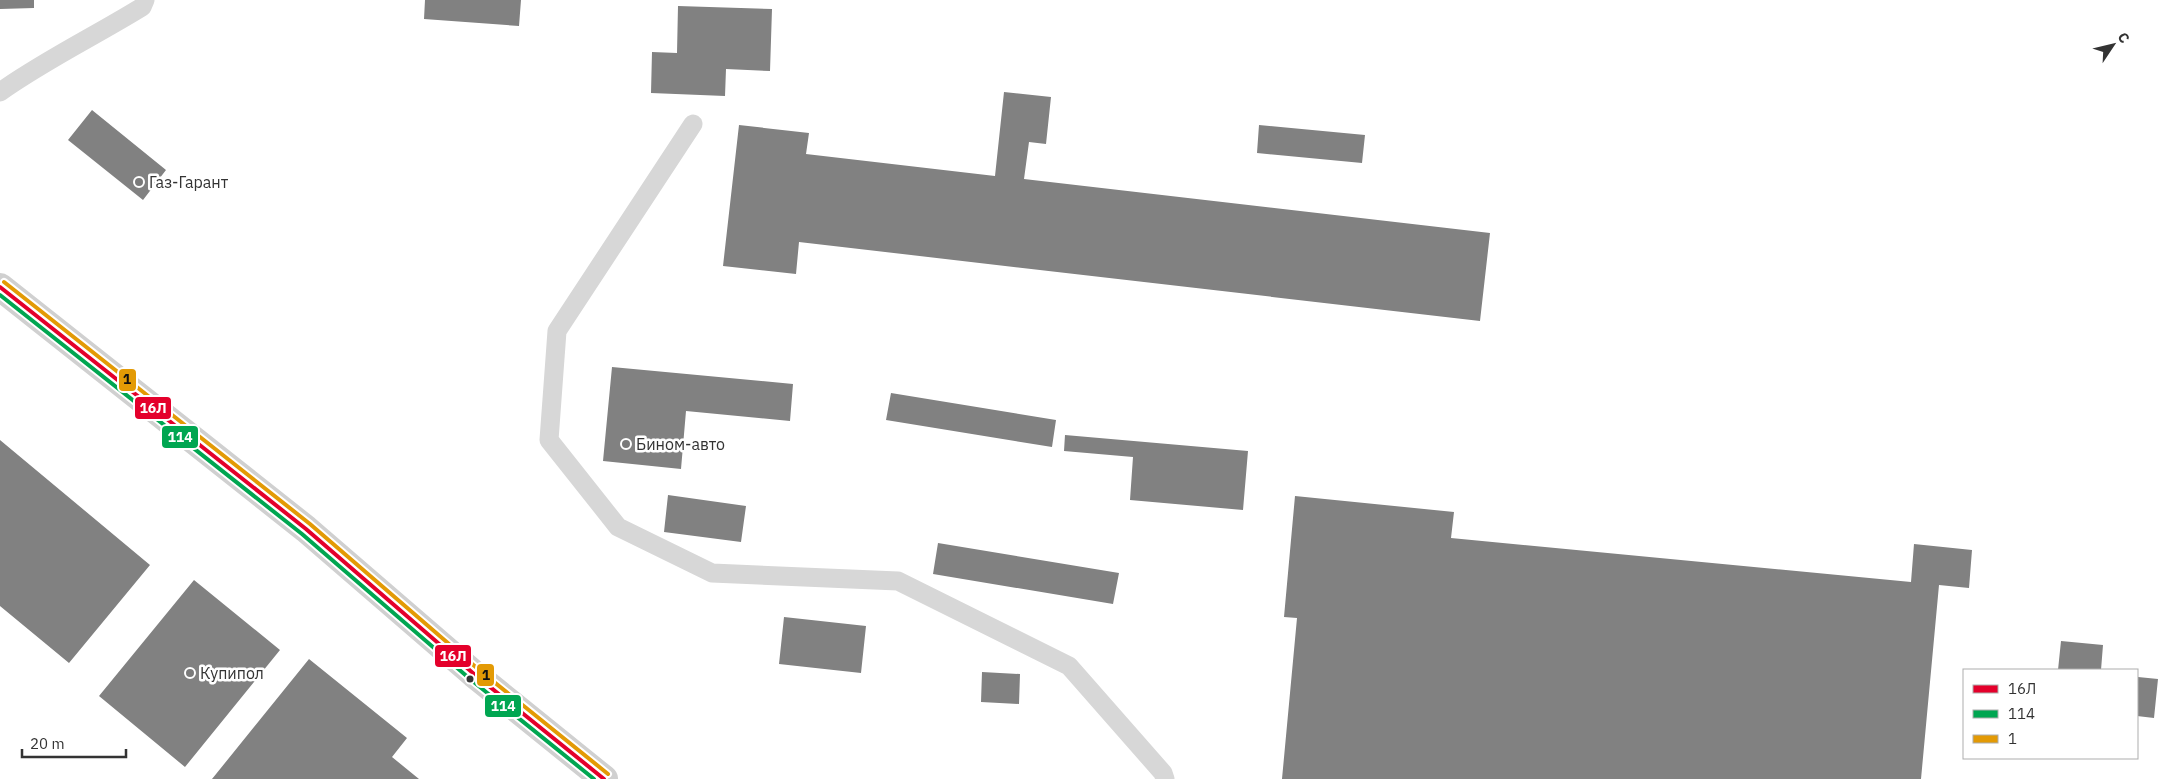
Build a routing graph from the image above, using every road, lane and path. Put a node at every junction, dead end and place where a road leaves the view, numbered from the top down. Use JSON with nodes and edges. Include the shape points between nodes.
{"nodes":[{"id":1,"x":145,"y":0,"type":"edge"},
{"id":2,"x":0,"y":92,"type":"edge"},
{"id":3,"x":693,"y":124,"type":"dead end"},
{"id":4,"x":0,"y":287,"type":"edge"},
{"id":5,"x":604,"y":779,"type":"edge"},
{"id":6,"x":1165,"y":779,"type":"edge"}],
"edges":[{"from":1,"to":2,"type":"lane","via":[[142,7],[97,35],[38,65]]},
{"from":3,"to":6,"type":"lane","via":[[557,331],[549,440],[618,527],[712,573],[898,581],[1069,666]]},
{"from":4,"to":5,"type":"main road","via":[[306,528],[474,674]]}]}
